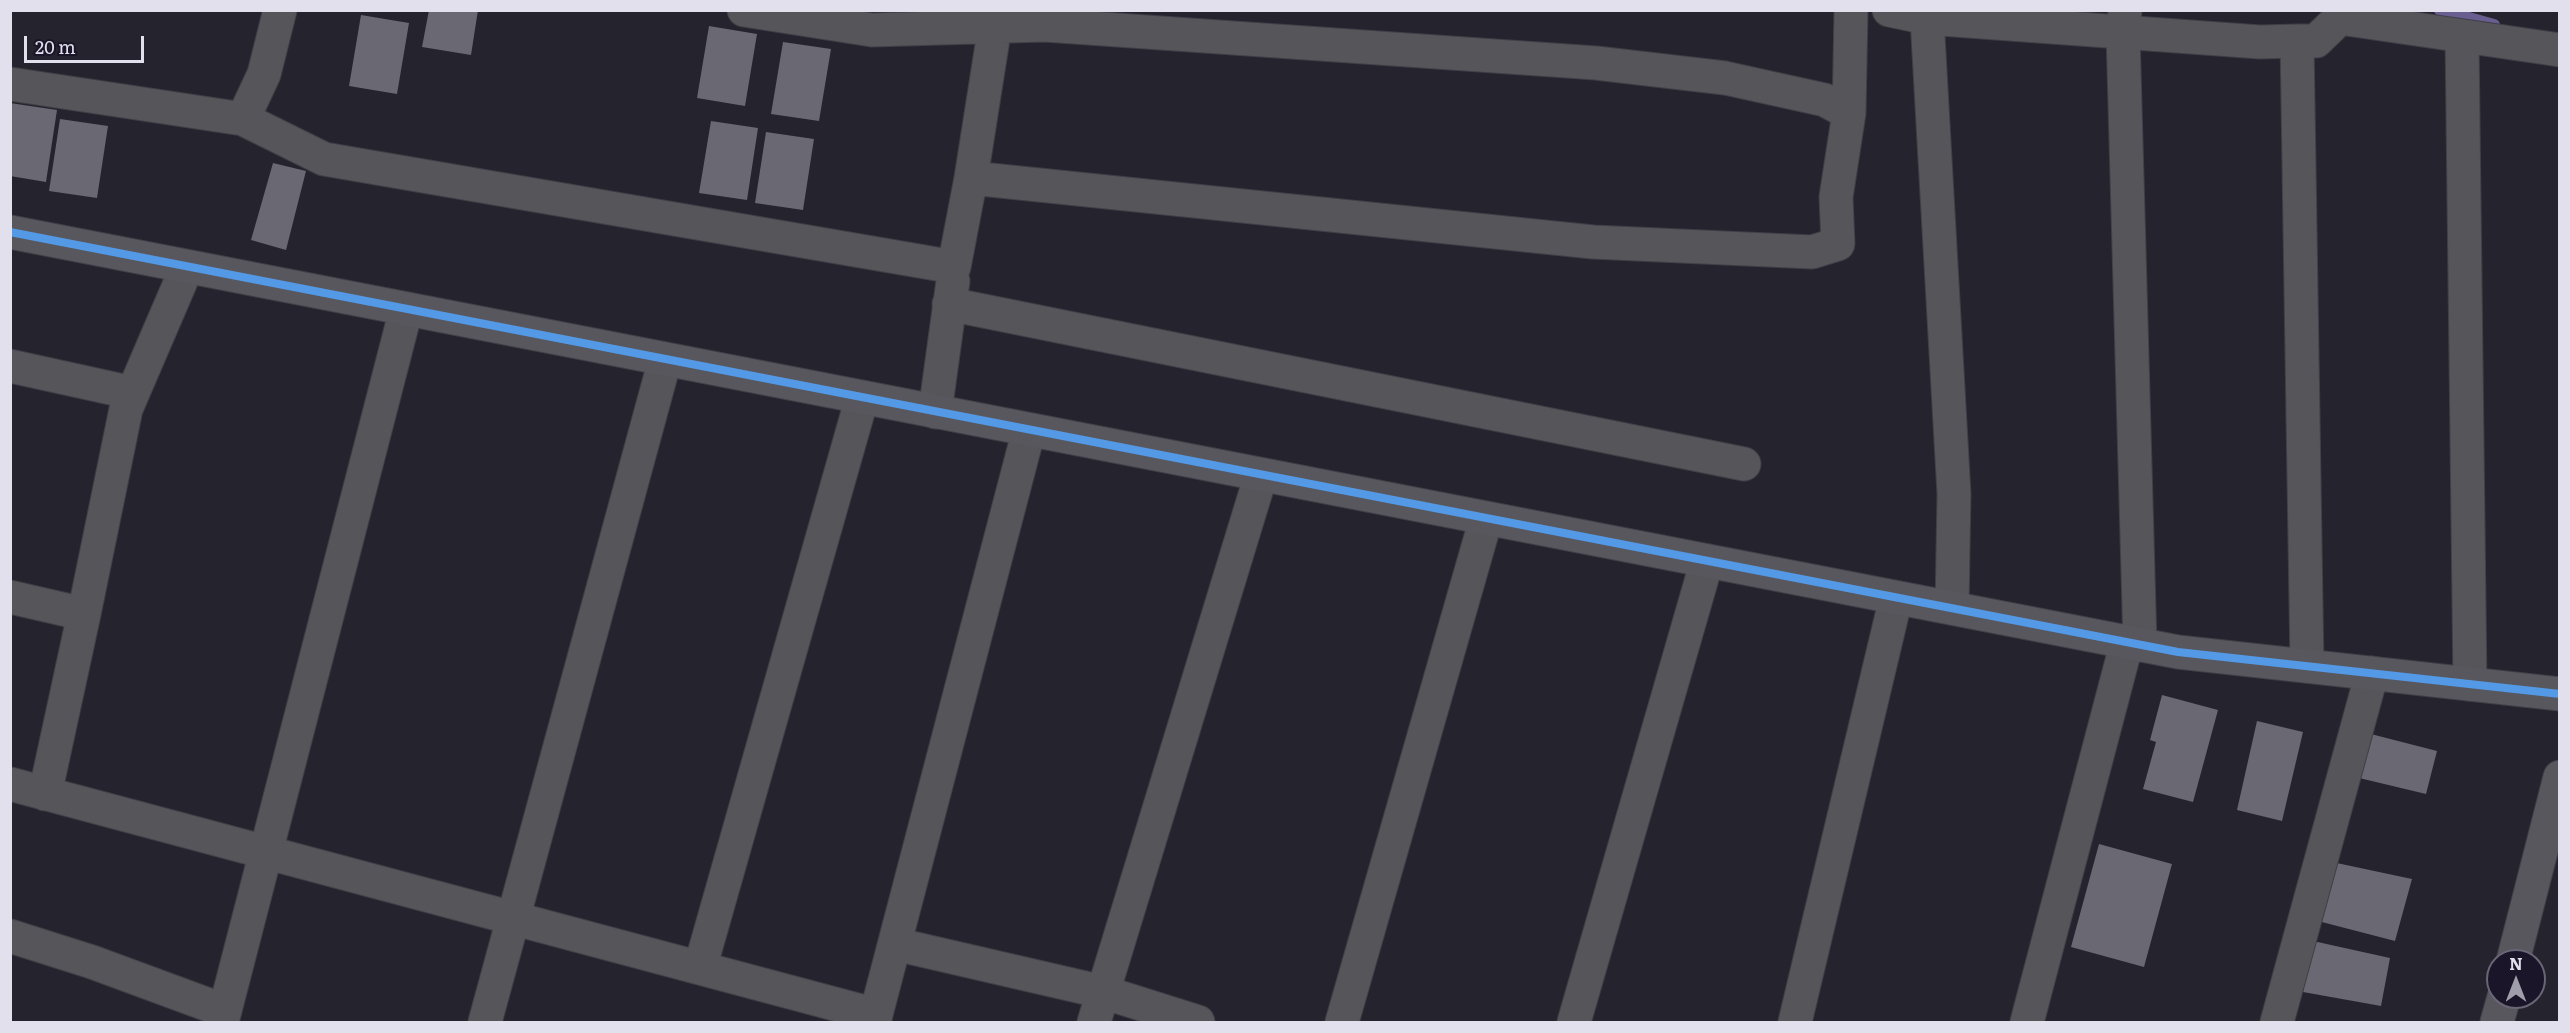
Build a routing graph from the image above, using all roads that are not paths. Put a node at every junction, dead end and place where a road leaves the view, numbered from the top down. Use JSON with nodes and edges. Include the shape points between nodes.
{"nodes":[{"id":1,"x":280,"y":10,"type":"edge"},
{"id":2,"x":744,"y":10,"type":"edge"},
{"id":3,"x":1851,"y":10,"type":"edge"},
{"id":4,"x":1889,"y":10,"type":"edge"},
{"id":5,"x":1927,"y":14,"type":"edge"},
{"id":6,"x":2341,"y":14,"type":"edge"},
{"id":7,"x":2124,"y":22,"type":"edge"},
{"id":8,"x":995,"y":26,"type":"junction"},
{"id":9,"x":2462,"y":37,"type":"junction"},
{"id":10,"x":2297,"y":41,"type":"junction"},
{"id":11,"x":2559,"y":50,"type":"edge"},
{"id":12,"x":10,"y":84,"type":"edge"},
{"id":13,"x":1849,"y":113,"type":"junction"},
{"id":14,"x":243,"y":119,"type":"junction"},
{"id":15,"x":971,"y":178,"type":"junction"},
{"id":16,"x":10,"y":232,"type":"edge"},
{"id":17,"x":187,"y":267,"type":"junction"},
{"id":18,"x":954,"y":267,"type":"junction"},
{"id":19,"x":949,"y":304,"type":"junction"},
{"id":20,"x":406,"y":310,"type":"junction"},
{"id":21,"x":665,"y":360,"type":"junction"},
{"id":22,"x":10,"y":366,"type":"edge"},
{"id":23,"x":133,"y":393,"type":"junction"},
{"id":24,"x":862,"y":398,"type":"junction"},
{"id":25,"x":935,"y":412,"type":"junction"},
{"id":26,"x":1029,"y":430,"type":"junction"},
{"id":27,"x":1744,"y":464,"type":"dead end"},
{"id":28,"x":1261,"y":475,"type":"junction"},
{"id":29,"x":1486,"y":519,"type":"junction"},
{"id":30,"x":1707,"y":561,"type":"junction"},
{"id":31,"x":10,"y":597,"type":"edge"},
{"id":32,"x":1896,"y":598,"type":"junction"},
{"id":33,"x":1952,"y":608,"type":"junction"},
{"id":34,"x":84,"y":614,"type":"junction"},
{"id":35,"x":2133,"y":643,"type":"junction"},
{"id":36,"x":2307,"y":666,"type":"junction"},
{"id":37,"x":2372,"y":673,"type":"junction"},
{"id":38,"x":2470,"y":684,"type":"junction"},
{"id":39,"x":2559,"y":694,"type":"edge"},
{"id":40,"x":2559,"y":777,"type":"edge"},
{"id":41,"x":10,"y":784,"type":"edge"},
{"id":42,"x":45,"y":794,"type":"junction"},
{"id":43,"x":266,"y":851,"type":"junction"},
{"id":44,"x":512,"y":916,"type":"junction"},
{"id":45,"x":10,"y":936,"type":"edge"},
{"id":46,"x":895,"y":944,"type":"junction"},
{"id":47,"x":2516,"y":949,"type":"edge"},
{"id":48,"x":700,"y":968,"type":"junction"},
{"id":49,"x":1098,"y":1007,"type":"edge"},
{"id":50,"x":223,"y":1017,"type":"edge"},
{"id":51,"x":875,"y":1019,"type":"edge"},
{"id":52,"x":484,"y":1023,"type":"edge"},
{"id":53,"x":1198,"y":1023,"type":"edge"},
{"id":54,"x":1342,"y":1023,"type":"edge"},
{"id":55,"x":1575,"y":1023,"type":"edge"},
{"id":56,"x":1795,"y":1023,"type":"edge"},
{"id":57,"x":2027,"y":1023,"type":"edge"},
{"id":58,"x":2277,"y":1023,"type":"edge"}],
"edges":[{"from":1,"to":14,"type":"street","via":[[264,74]]},
{"from":2,"to":8,"type":"street","via":[[872,30]]},
{"from":3,"to":13,"type":"street"},
{"from":4,"to":5,"type":"street"},
{"from":5,"to":7,"type":"street"},
{"from":5,"to":33,"type":"street","via":[[1954,494]]},
{"from":6,"to":9,"type":"street"},
{"from":6,"to":10,"type":"street","via":[[2316,41]]},
{"from":7,"to":10,"type":"street","via":[[2260,42]]},
{"from":7,"to":35,"type":"street"},
{"from":8,"to":13,"type":"street","via":[[1160,31],[1596,63],[1725,78],[1825,100]]},
{"from":8,"to":15,"type":"street"},
{"from":9,"to":11,"type":"street"},
{"from":9,"to":38,"type":"street"},
{"from":10,"to":36,"type":"street"},
{"from":12,"to":14,"type":"street"},
{"from":13,"to":15,"type":"street","via":[[1836,197],[1838,244],[1812,252],[1593,242]]},
{"from":14,"to":18,"type":"street","via":[[324,159]]},
{"from":15,"to":18,"type":"street"},
{"from":16,"to":17,"type":"street"},
{"from":17,"to":20,"type":"street"},
{"from":17,"to":23,"type":"street"},
{"from":18,"to":19,"type":"street"},
{"from":19,"to":25,"type":"street"},
{"from":19,"to":27,"type":"street"},
{"from":20,"to":21,"type":"street"},
{"from":20,"to":43,"type":"street"},
{"from":21,"to":24,"type":"street"},
{"from":21,"to":44,"type":"street"},
{"from":22,"to":23,"type":"street"},
{"from":23,"to":34,"type":"street","via":[[126,409]]},
{"from":24,"to":25,"type":"street"},
{"from":24,"to":48,"type":"street"},
{"from":25,"to":26,"type":"street"},
{"from":26,"to":28,"type":"street"},
{"from":26,"to":46,"type":"street"},
{"from":28,"to":29,"type":"street"},
{"from":28,"to":49,"type":"street"},
{"from":29,"to":30,"type":"street"},
{"from":29,"to":54,"type":"street"},
{"from":30,"to":32,"type":"street"},
{"from":30,"to":55,"type":"street"},
{"from":31,"to":34,"type":"street"},
{"from":32,"to":33,"type":"street"},
{"from":32,"to":56,"type":"street"},
{"from":33,"to":35,"type":"street"},
{"from":34,"to":42,"type":"street"},
{"from":35,"to":36,"type":"street","via":[[2178,652]]},
{"from":35,"to":57,"type":"street"},
{"from":36,"to":37,"type":"street"},
{"from":37,"to":38,"type":"street"},
{"from":37,"to":58,"type":"street"},
{"from":38,"to":39,"type":"street"},
{"from":40,"to":47,"type":"street"},
{"from":41,"to":42,"type":"street"},
{"from":42,"to":43,"type":"street"},
{"from":43,"to":44,"type":"street"},
{"from":43,"to":50,"type":"street"},
{"from":44,"to":48,"type":"street"},
{"from":44,"to":52,"type":"street"},
{"from":45,"to":50,"type":"street","via":[[92,962]]},
{"from":46,"to":49,"type":"street"},
{"from":46,"to":51,"type":"street"},
{"from":48,"to":51,"type":"street"},
{"from":49,"to":53,"type":"street"}]}
